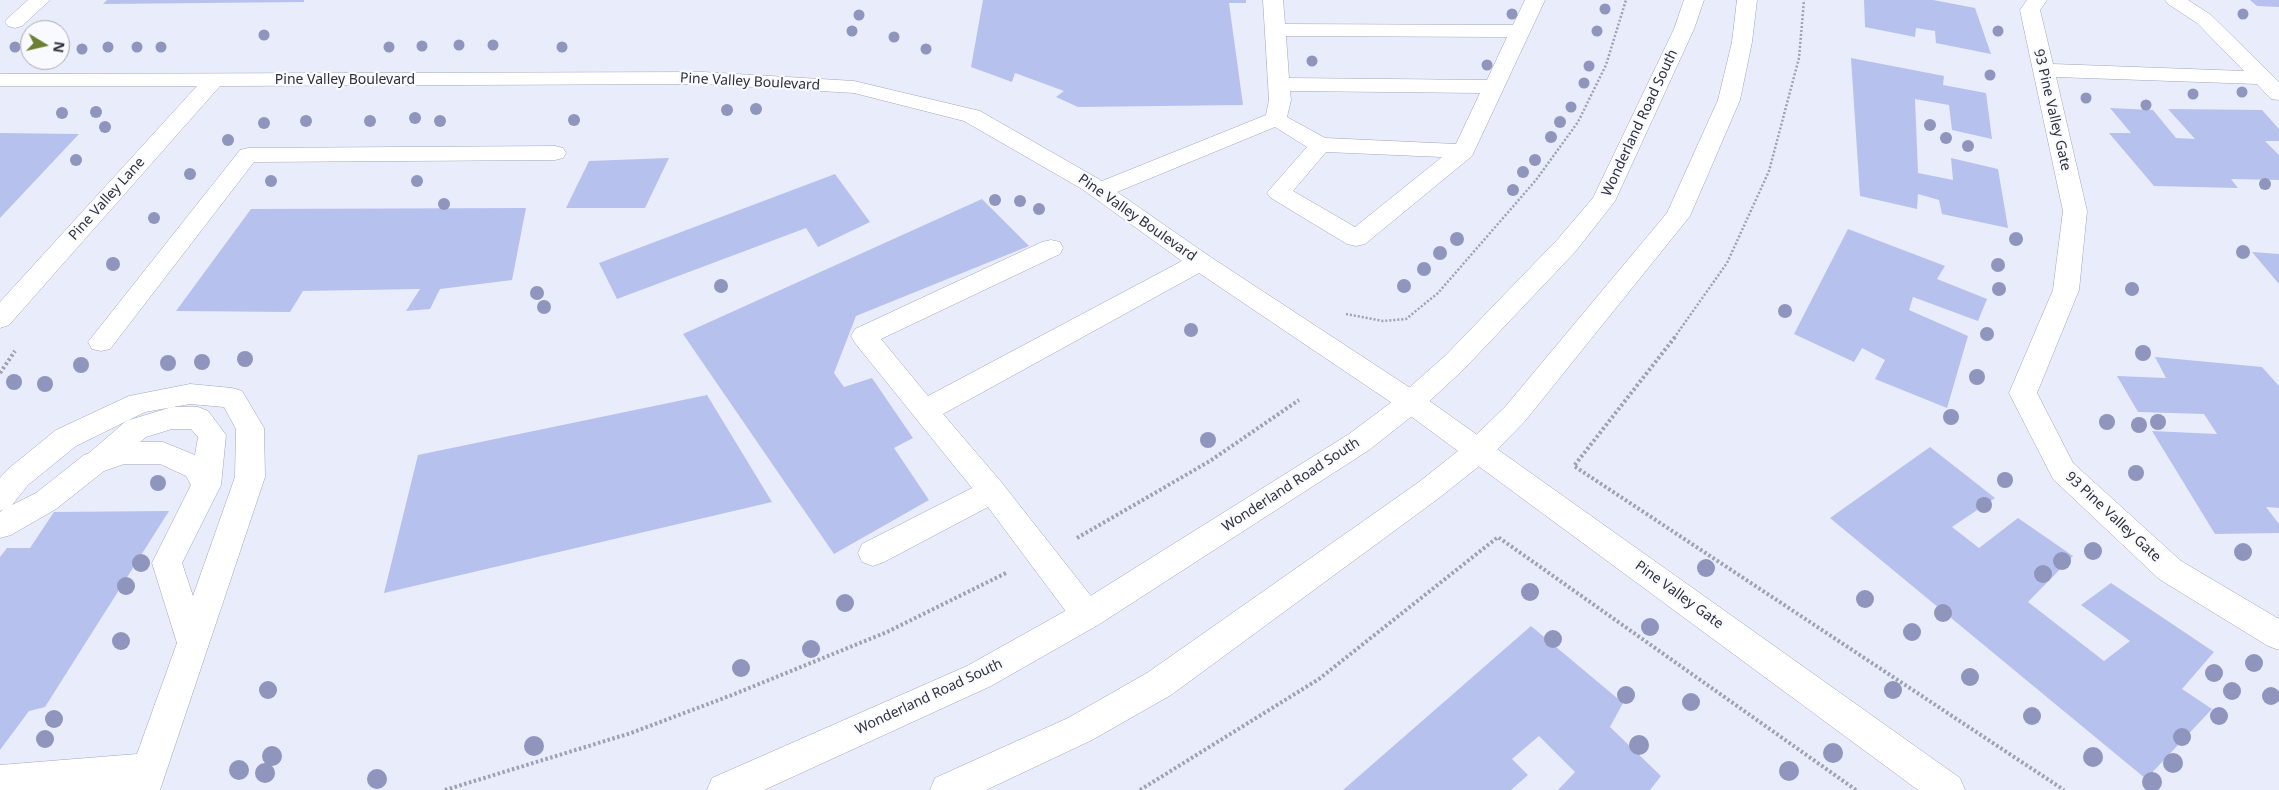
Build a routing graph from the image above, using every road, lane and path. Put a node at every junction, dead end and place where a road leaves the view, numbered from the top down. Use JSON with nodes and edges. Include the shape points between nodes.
{"nodes":[{"id":1,"x":40,"y":0,"type":"edge"},
{"id":2,"x":1273,"y":0,"type":"edge"},
{"id":3,"x":1535,"y":0,"type":"edge"},
{"id":4,"x":1626,"y":0,"type":"edge"},
{"id":5,"x":1694,"y":0,"type":"edge"},
{"id":6,"x":1747,"y":0,"type":"edge"},
{"id":7,"x":1804,"y":0,"type":"edge"},
{"id":8,"x":2037,"y":0,"type":"edge"},
{"id":9,"x":2176,"y":0,"type":"edge"},
{"id":10,"x":1621,"y":16,"type":"dead end"},
{"id":11,"x":15,"y":22,"type":"dead end"},
{"id":12,"x":1275,"y":30,"type":"junction"},
{"id":13,"x":1520,"y":31,"type":"junction"},
{"id":14,"x":2043,"y":70,"type":"junction"},
{"id":15,"x":2264,"y":78,"type":"junction"},
{"id":16,"x":0,"y":80,"type":"edge"},
{"id":17,"x":214,"y":80,"type":"junction"},
{"id":18,"x":1279,"y":84,"type":"junction"},
{"id":19,"x":1494,"y":87,"type":"junction"},
{"id":20,"x":2279,"y":94,"type":"edge"},
{"id":21,"x":1276,"y":119,"type":"junction"},
{"id":22,"x":1320,"y":145,"type":"junction"},
{"id":23,"x":1464,"y":152,"type":"junction"},
{"id":24,"x":555,"y":153,"type":"dead end"},
{"id":25,"x":1099,"y":191,"type":"junction"},
{"id":26,"x":1051,"y":248,"type":"dead end"},
{"id":27,"x":1200,"y":262,"type":"junction"},
{"id":28,"x":0,"y":319,"type":"edge"},
{"id":29,"x":101,"y":342,"type":"dead end"},
{"id":30,"x":10,"y":360,"type":"dead end"},
{"id":31,"x":0,"y":372,"type":"edge"},
{"id":32,"x":1299,"y":400,"type":"dead end"},
{"id":33,"x":1411,"y":402,"type":"junction"},
{"id":34,"x":924,"y":412,"type":"junction"},
{"id":35,"x":1478,"y":451,"type":"junction"},
{"id":36,"x":94,"y":463,"type":"junction"},
{"id":37,"x":206,"y":485,"type":"junction"},
{"id":38,"x":992,"y":491,"type":"junction"},
{"id":39,"x":0,"y":499,"type":"edge"},
{"id":40,"x":0,"y":526,"type":"edge"},
{"id":41,"x":873,"y":553,"type":"dead end"},
{"id":42,"x":1044,"y":556,"type":"junction"},
{"id":43,"x":1087,"y":615,"type":"junction"},
{"id":44,"x":2279,"y":636,"type":"edge"},
{"id":45,"x":192,"y":641,"type":"junction"},
{"id":46,"x":145,"y":780,"type":"edge"},
{"id":47,"x":0,"y":782,"type":"edge"},
{"id":48,"x":445,"y":790,"type":"edge"},
{"id":49,"x":725,"y":790,"type":"edge"},
{"id":50,"x":948,"y":790,"type":"edge"},
{"id":51,"x":1140,"y":790,"type":"edge"},
{"id":52,"x":1856,"y":790,"type":"edge"},
{"id":53,"x":1947,"y":790,"type":"edge"},
{"id":54,"x":2064,"y":790,"type":"edge"}],
"edges":[{"from":1,"to":11,"type":"main road"},
{"from":2,"to":12,"type":"main road"},
{"from":3,"to":13,"type":"main road"},
{"from":4,"to":10,"type":"path"},
{"from":5,"to":33,"type":"main road","name":"Wonderland Road South","via":[[1684,29],[1603,201],[1566,246],[1455,362]]},
{"from":6,"to":35,"type":"main road","via":[[1742,42],[1729,100],[1678,216],[1515,414]]},
{"from":7,"to":54,"type":"path","via":[[1799,58],[1769,170],[1727,263],[1574,466]]},
{"from":8,"to":14,"type":"main road","name":"93 Pine Valley Gate","via":[[2030,10]]},
{"from":9,"to":15,"type":"main road","via":[[2204,19]]},
{"from":12,"to":13,"type":"main road"},
{"from":12,"to":18,"type":"main road"},
{"from":13,"to":19,"type":"main road"},
{"from":14,"to":15,"type":"main road"},
{"from":14,"to":44,"type":"main road","name":"93 Pine Valley Gate","via":[[2075,211],[2066,290],[2023,393],[2064,471],[2170,570]]},
{"from":15,"to":20,"type":"main road"},
{"from":16,"to":17,"type":"main road","name":"Pine Valley Boulevard"},
{"from":17,"to":25,"type":"main road","name":"Pine Valley Boulevard","via":[[703,78],[854,87],[972,116]]},
{"from":17,"to":28,"type":"main road","name":"Pine Valley Lane"},
{"from":18,"to":19,"type":"main road"},
{"from":18,"to":21,"type":"main road"},
{"from":19,"to":23,"type":"main road"},
{"from":21,"to":22,"type":"main road"},
{"from":21,"to":25,"type":"main road"},
{"from":22,"to":23,"type":"main road"},
{"from":22,"to":23,"type":"main road","via":[[1279,193],[1356,238]]},
{"from":24,"to":29,"type":"main road","via":[[248,156]]},
{"from":25,"to":27,"type":"main road","name":"Pine Valley Boulevard"},
{"from":26,"to":34,"type":"main road","via":[[864,336]]},
{"from":27,"to":33,"type":"main road","name":"Pine Valley Boulevard"},
{"from":27,"to":34,"type":"main road"},
{"from":30,"to":31,"type":"path"},
{"from":32,"to":42,"type":"path","via":[[1210,461]]},
{"from":33,"to":35,"type":"main road","name":"Pine Valley Gate"},
{"from":33,"to":43,"type":"main road","name":"Wonderland Road South","via":[[1359,442]]},
{"from":34,"to":38,"type":"main road"},
{"from":35,"to":50,"type":"main road","via":[[1429,490],[1159,684],[1080,729]]},
{"from":35,"to":53,"type":"main road","name":"Pine Valley Gate"},
{"from":36,"to":37,"type":"main road","via":[[123,453],[163,453],[196,468]]},
{"from":36,"to":37,"type":"main road","via":[[136,429],[172,418],[198,418],[212,435]]},
{"from":36,"to":40,"type":"main road","via":[[46,501]]},
{"from":37,"to":45,"type":"main road","via":[[167,563]]},
{"from":38,"to":41,"type":"main road"},
{"from":38,"to":42,"type":"main road"},
{"from":39,"to":45,"type":"main road","via":[[18,477],[66,438],[139,403],[190,394],[232,398],[250,428],[250,477]]},
{"from":42,"to":43,"type":"main road"},
{"from":42,"to":48,"type":"path","via":[[887,632],[732,695],[631,733]]},
{"from":43,"to":49,"type":"main road","name":"Wonderland Road South","via":[[979,676]]},
{"from":45,"to":46,"type":"main road"},
{"from":46,"to":47,"type":"main road"},
{"from":51,"to":52,"type":"path","via":[[1319,679],[1498,537]]}]}
